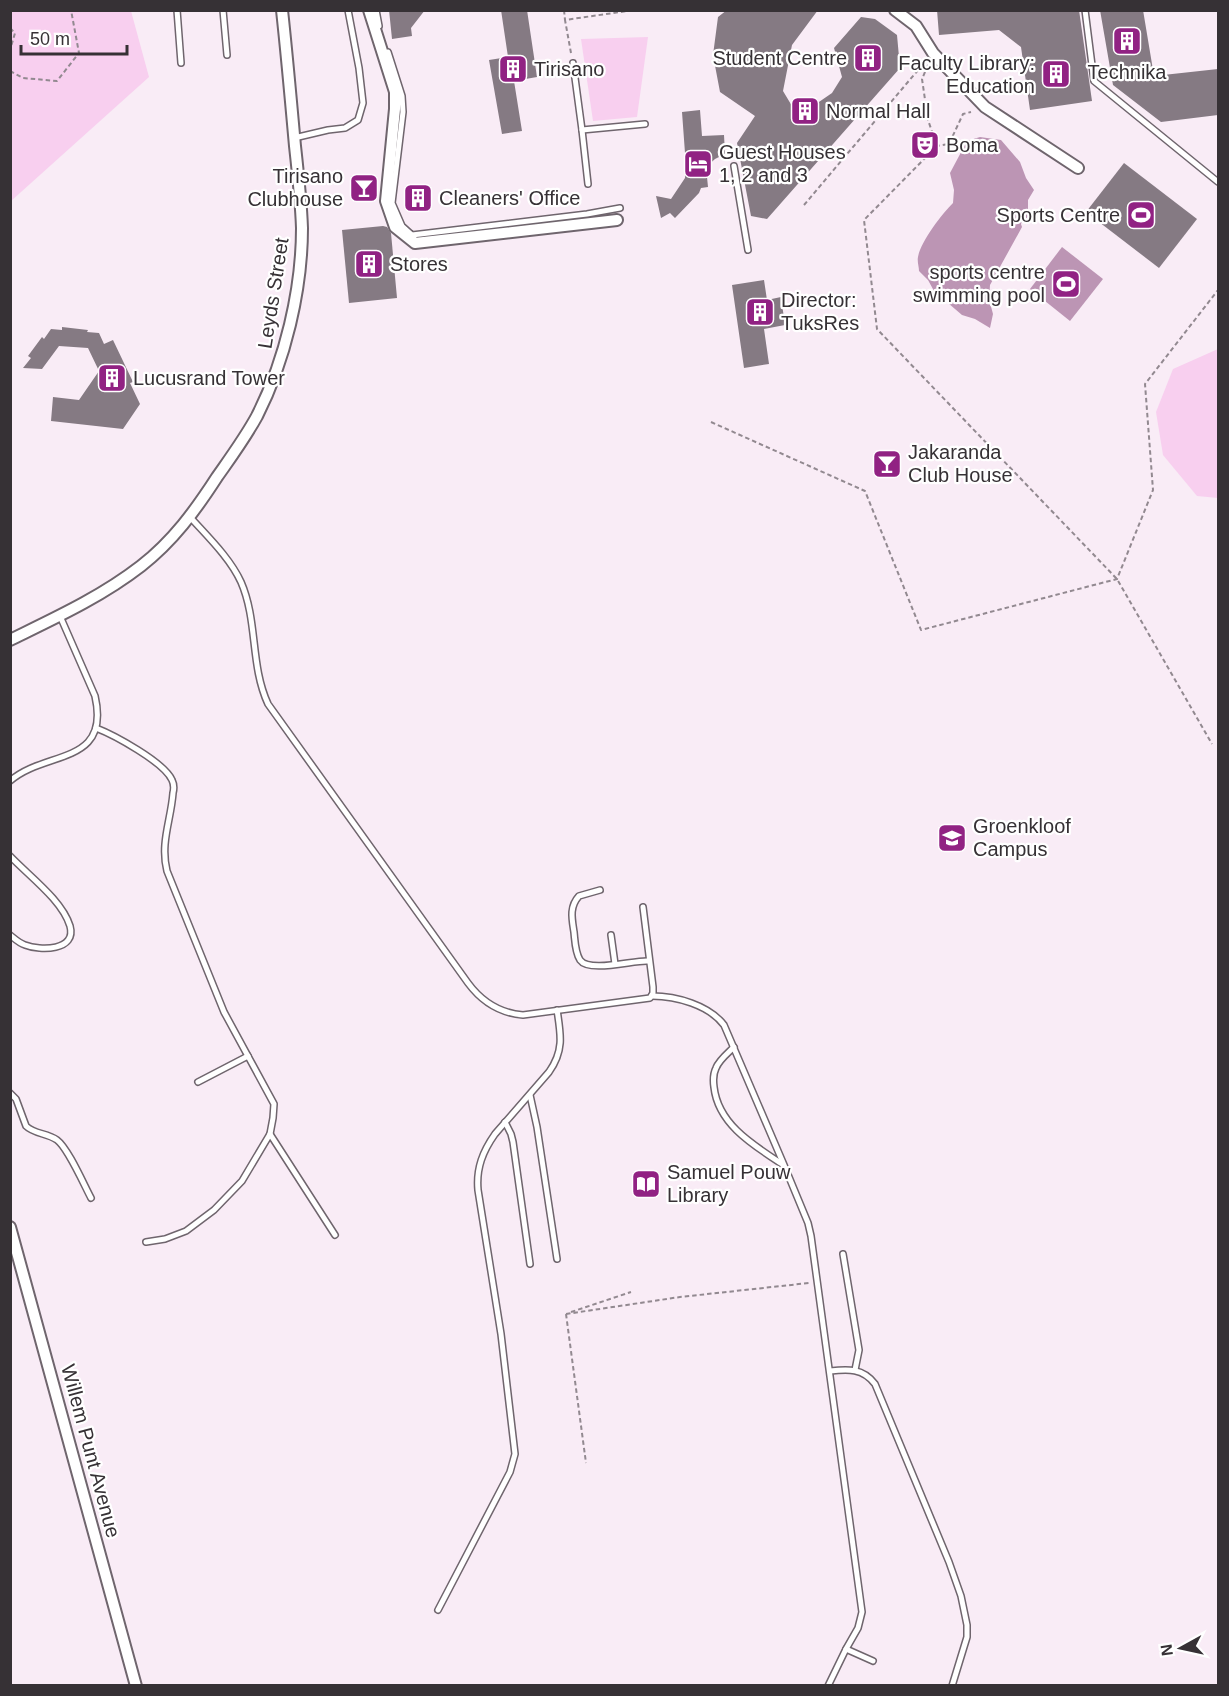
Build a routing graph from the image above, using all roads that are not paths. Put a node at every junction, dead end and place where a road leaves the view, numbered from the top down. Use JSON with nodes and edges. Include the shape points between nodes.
{"nodes":[{"id":1,"x":177,"y":10,"type":"edge"},
{"id":2,"x":223,"y":10,"type":"edge"},
{"id":3,"x":282,"y":10,"type":"edge"},
{"id":4,"x":348,"y":10,"type":"edge"},
{"id":5,"x":369,"y":10,"type":"edge"},
{"id":6,"x":376,"y":10,"type":"edge"},
{"id":7,"x":895,"y":10,"type":"edge"},
{"id":8,"x":1085,"y":10,"type":"edge"},
{"id":9,"x":227,"y":55,"type":"dead end"},
{"id":10,"x":181,"y":63,"type":"dead end"},
{"id":11,"x":573,"y":63,"type":"road end"},
{"id":12,"x":645,"y":124,"type":"dead end"},
{"id":13,"x":582,"y":130,"type":"junction"},
{"id":14,"x":294,"y":138,"type":"junction"},
{"id":15,"x":734,"y":166,"type":"dead end"},
{"id":16,"x":1078,"y":168,"type":"dead end"},
{"id":17,"x":1218,"y":182,"type":"edge"},
{"id":18,"x":588,"y":184,"type":"dead end"},
{"id":19,"x":620,"y":208,"type":"dead end"},
{"id":20,"x":617,"y":220,"type":"dead end"},
{"id":21,"x":748,"y":250,"type":"dead end"},
{"id":22,"x":190,"y":517,"type":"junction"},
{"id":23,"x":59,"y":616,"type":"junction"},
{"id":24,"x":10,"y":640,"type":"edge"},
{"id":25,"x":96,"y":728,"type":"junction"},
{"id":26,"x":10,"y":781,"type":"edge"},
{"id":27,"x":10,"y":856,"type":"edge"},
{"id":28,"x":600,"y":890,"type":"dead end"},
{"id":29,"x":643,"y":907,"type":"dead end"},
{"id":30,"x":10,"y":934,"type":"edge"},
{"id":31,"x":611,"y":935,"type":"dead end"},
{"id":32,"x":648,"y":961,"type":"junction"},
{"id":33,"x":615,"y":964,"type":"junction"},
{"id":34,"x":652,"y":996,"type":"junction"},
{"id":35,"x":557,"y":1010,"type":"junction"},
{"id":36,"x":734,"y":1047,"type":"junction"},
{"id":37,"x":248,"y":1056,"type":"junction"},
{"id":38,"x":198,"y":1082,"type":"dead end"},
{"id":39,"x":10,"y":1093,"type":"edge"},
{"id":40,"x":530,"y":1095,"type":"junction"},
{"id":41,"x":505,"y":1122,"type":"junction"},
{"id":42,"x":270,"y":1134,"type":"junction"},
{"id":43,"x":784,"y":1165,"type":"junction"},
{"id":44,"x":91,"y":1198,"type":"dead end"},
{"id":45,"x":10,"y":1227,"type":"edge"},
{"id":46,"x":335,"y":1235,"type":"dead end"},
{"id":47,"x":146,"y":1242,"type":"dead end"},
{"id":48,"x":843,"y":1254,"type":"dead end"},
{"id":49,"x":557,"y":1259,"type":"dead end"},
{"id":50,"x":530,"y":1264,"type":"dead end"},
{"id":51,"x":855,"y":1370,"type":"junction"},
{"id":52,"x":830,"y":1371,"type":"junction"},
{"id":53,"x":438,"y":1610,"type":"dead end"},
{"id":54,"x":846,"y":1648,"type":"junction"},
{"id":55,"x":873,"y":1661,"type":"dead end"},
{"id":56,"x":136,"y":1686,"type":"edge"},
{"id":57,"x":828,"y":1686,"type":"edge"},
{"id":58,"x":952,"y":1686,"type":"edge"}],
"edges":[{"from":1,"to":10,"type":"lane"},
{"from":2,"to":9,"type":"lane"},
{"from":3,"to":14,"type":"street","name":"Leyds Street"},
{"from":4,"to":14,"type":"lane","via":[[363,103],[358,120],[345,128]]},
{"from":5,"to":20,"type":"street","via":[[395,92],[386,201],[395,227],[415,243]]},
{"from":6,"to":19,"type":"lane","via":[[402,96],[392,203],[402,226],[412,235]]},
{"from":7,"to":16,"type":"street","via":[[916,26],[933,53],[986,107]]},
{"from":8,"to":17,"type":"lane","via":[[1094,81]]},
{"from":11,"to":13,"type":"lane"},
{"from":12,"to":13,"type":"lane"},
{"from":13,"to":18,"type":"lane"},
{"from":14,"to":22,"type":"street","name":"Leyds Street","via":[[302,230],[295,295],[282,357],[245,436]]},
{"from":15,"to":21,"type":"lane"},
{"from":22,"to":23,"type":"street","name":"Leyds Street","via":[[140,567]]},
{"from":22,"to":35,"type":"lane","via":[[229,562],[241,583],[259,679],[268,704],[468,983],[483,1000],[510,1013]]},
{"from":23,"to":24,"type":"street","name":"Leyds Street"},
{"from":23,"to":25,"type":"lane","via":[[95,696]]},
{"from":25,"to":26,"type":"lane","via":[[80,749],[22,772]]},
{"from":25,"to":37,"type":"lane","via":[[135,747],[171,778],[173,796],[164,851],[168,871],[224,1012]]},
{"from":27,"to":30,"type":"lane","via":[[53,899],[66,916],[71,932],[64,944],[42,949],[20,943]]},
{"from":28,"to":33,"type":"lane","via":[[583,894],[574,904],[571,917],[577,950],[584,964]]},
{"from":29,"to":32,"type":"lane"},
{"from":31,"to":33,"type":"lane"},
{"from":32,"to":33,"type":"lane"},
{"from":32,"to":34,"type":"lane"},
{"from":34,"to":35,"type":"lane"},
{"from":34,"to":36,"type":"lane","via":[[675,998],[711,1014],[724,1025]]},
{"from":35,"to":40,"type":"lane","via":[[559,1056]]},
{"from":36,"to":43,"type":"lane"},
{"from":36,"to":43,"type":"lane","via":[[715,1071],[717,1105],[746,1138]]},
{"from":37,"to":38,"type":"lane"},
{"from":37,"to":42,"type":"lane","via":[[274,1104]]},
{"from":39,"to":44,"type":"lane","via":[[29,1129],[59,1141]]},
{"from":40,"to":41,"type":"lane"},
{"from":40,"to":49,"type":"lane"},
{"from":41,"to":50,"type":"lane","via":[[513,1142]]},
{"from":41,"to":53,"type":"lane","via":[[489,1141],[477,1181],[515,1454],[510,1472]]},
{"from":42,"to":46,"type":"lane"},
{"from":42,"to":47,"type":"lane","via":[[242,1181],[214,1210],[186,1231]]},
{"from":43,"to":52,"type":"lane","via":[[813,1244]]},
{"from":45,"to":56,"type":"street","name":"Willem Punt Avenue"},
{"from":48,"to":51,"type":"lane","via":[[859,1350]]},
{"from":51,"to":52,"type":"lane"},
{"from":51,"to":58,"type":"lane","via":[[866,1374],[875,1384],[961,1596],[967,1636]]},
{"from":52,"to":54,"type":"lane","via":[[862,1612]]},
{"from":54,"to":55,"type":"lane"},
{"from":54,"to":57,"type":"lane"}]}
